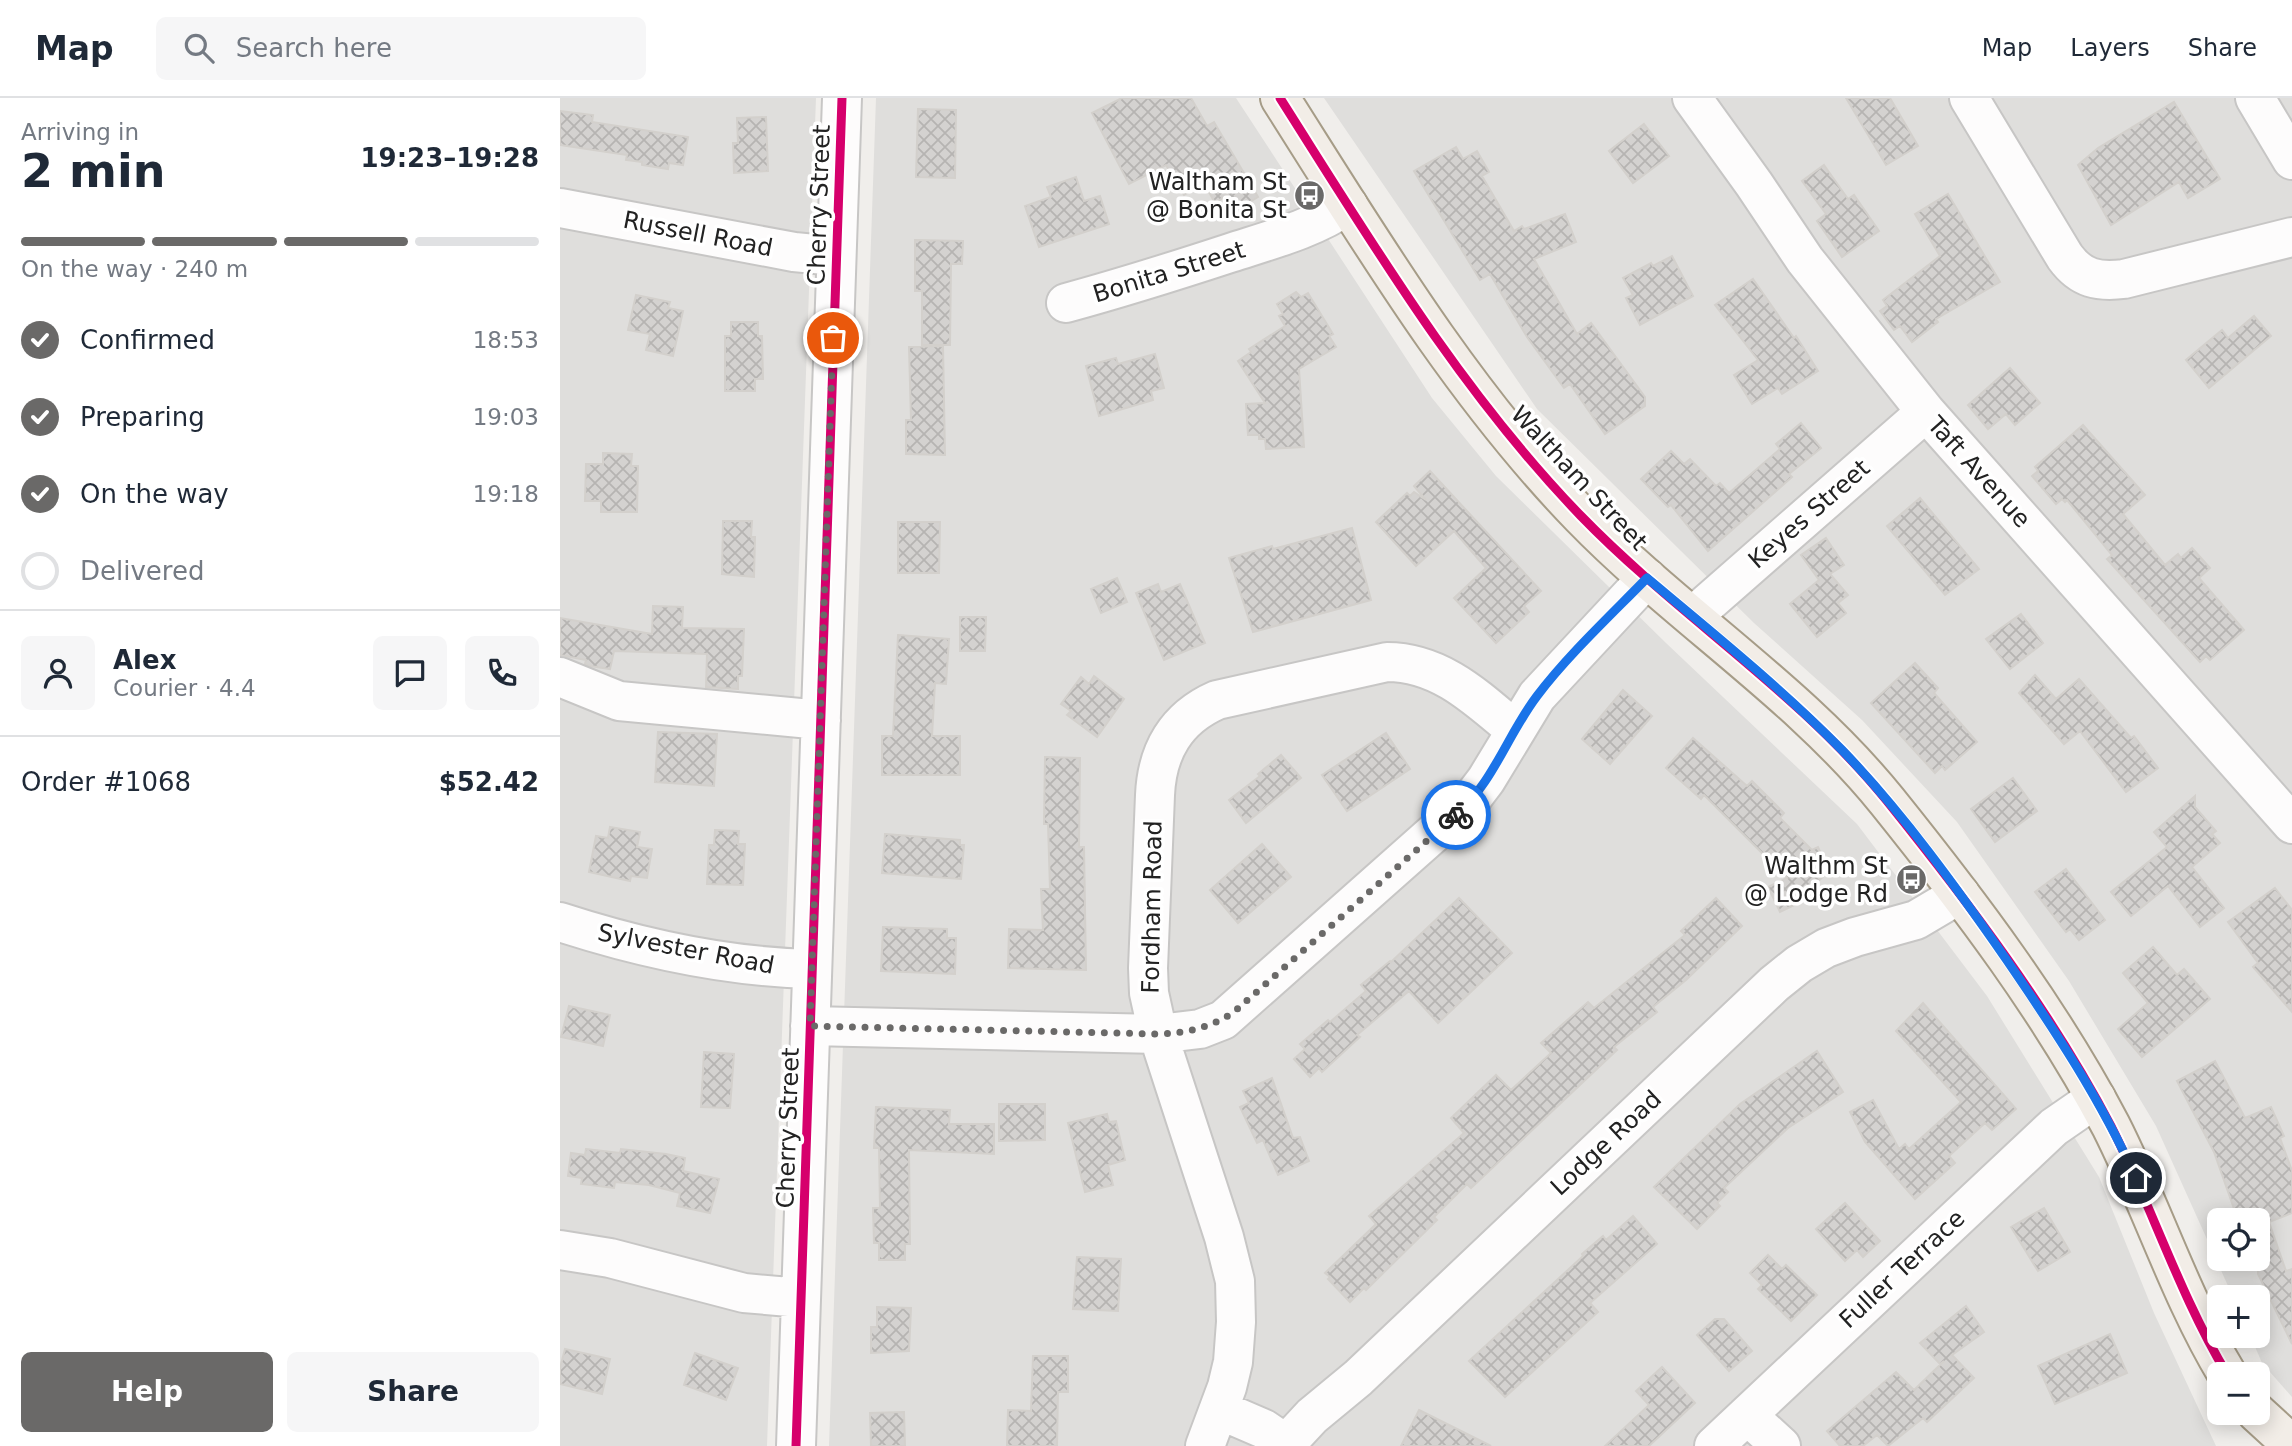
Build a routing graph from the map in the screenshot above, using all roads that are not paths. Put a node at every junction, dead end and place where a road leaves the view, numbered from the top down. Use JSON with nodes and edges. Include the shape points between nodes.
{"nodes":[{"id":1,"x":842,"y":98,"type":"edge"},
{"id":2,"x":1280,"y":98,"type":"edge"},
{"id":3,"x":1692,"y":98,"type":"edge"},
{"id":4,"x":1969,"y":98,"type":"edge"},
{"id":5,"x":2255,"y":98,"type":"edge"},
{"id":6,"x":2292,"y":160,"type":"edge"},
{"id":7,"x":1348,"y":205,"type":"junction"},
{"id":8,"x":560,"y":208,"type":"edge"},
{"id":9,"x":2292,"y":237,"type":"edge"},
{"id":10,"x":836,"y":256,"type":"junction"},
{"id":11,"x":1066,"y":303,"type":"dead end"},
{"id":12,"x":1926,"y":412,"type":"junction"},
{"id":13,"x":1647,"y":578,"type":"junction"},
{"id":14,"x":1693,"y":616,"type":"junction"},
{"id":15,"x":560,"y":677,"type":"edge"},
{"id":16,"x":821,"y":720,"type":"junction"},
{"id":17,"x":1515,"y":730,"type":"junction"},
{"id":18,"x":2292,"y":824,"type":"edge"},
{"id":19,"x":1959,"y":894,"type":"junction"},
{"id":20,"x":560,"y":922,"type":"edge"},
{"id":21,"x":812,"y":969,"type":"junction"},
{"id":22,"x":810,"y":1026,"type":"junction"},
{"id":23,"x":1158,"y":1034,"type":"junction"},
{"id":24,"x":2096,"y":1098,"type":"junction"},
{"id":25,"x":560,"y":1250,"type":"edge"},
{"id":26,"x":801,"y":1298,"type":"junction"},
{"id":27,"x":2220,"y":1362,"type":"edge"},
{"id":28,"x":1220,"y":1410,"type":"junction"},
{"id":29,"x":1747,"y":1415,"type":"junction"},
{"id":30,"x":2259,"y":1425,"type":"edge"},
{"id":31,"x":2269,"y":1425,"type":"edge"},
{"id":32,"x":1287,"y":1445,"type":"edge"},
{"id":33,"x":2292,"y":1445,"type":"edge"},
{"id":34,"x":796,"y":1446,"type":"edge"},
{"id":35,"x":1205,"y":1446,"type":"edge"},
{"id":36,"x":1714,"y":1446,"type":"edge"},
{"id":37,"x":1782,"y":1446,"type":"edge"},
{"id":38,"x":2267,"y":1446,"type":"edge"}],
"edges":[{"from":1,"to":10,"type":"street","name":"Cherry Street"},
{"from":2,"to":7,"type":"main road","name":"Waltham Street"},
{"from":3,"to":12,"type":"street","name":"Taft Avenue","via":[[1805,260]]},
{"from":4,"to":9,"type":"street","via":[[2065,257],[2089,278],[2124,279]]},
{"from":5,"to":6,"type":"street"},
{"from":7,"to":11,"type":"street","name":"Bonita Street","via":[[1282,237]]},
{"from":7,"to":13,"type":"main road","name":"Waltham Street","via":[[1486,406],[1578,512]]},
{"from":8,"to":10,"type":"street","name":"Russell Road"},
{"from":10,"to":16,"type":"street","name":"Cherry Street"},
{"from":12,"to":14,"type":"street","name":"Keyes Street"},
{"from":12,"to":18,"type":"street","name":"Taft Avenue"},
{"from":13,"to":14,"type":"main road","name":"Waltham Street"},
{"from":13,"to":17,"type":"street","via":[[1549,681]]},
{"from":14,"to":19,"type":"main road","name":"Waltham Street","via":[[1844,752]]},
{"from":15,"to":16,"type":"street","via":[[619,701]]},
{"from":16,"to":21,"type":"street","name":"Cherry Street"},
{"from":17,"to":23,"type":"street","via":[[1470,801],[1234,1012],[1200,1029]]},
{"from":17,"to":23,"type":"street","name":"Fordham Road","via":[[1448,678],[1401,662],[1230,696],[1188,717],[1164,751],[1155,783],[1148,980]]},
{"from":19,"to":24,"type":"main road","name":"Waltham Street","via":[[2044,1013]]},
{"from":19,"to":32,"type":"street","name":"Lodge Road","via":[[1916,920],[1826,948],[1774,984],[1358,1378],[1312,1416]]},
{"from":20,"to":21,"type":"street","name":"Sylvester Road","via":[[679,953]]},
{"from":21,"to":22,"type":"street","name":"Cherry Street"},
{"from":22,"to":23,"type":"street"},
{"from":22,"to":26,"type":"street","name":"Cherry Street"},
{"from":23,"to":28,"type":"street","name":"Fordham Road","via":[[1235,1281],[1233,1362]]},
{"from":24,"to":27,"type":"main road","name":"Waltham Street"},
{"from":24,"to":29,"type":"street","name":"Fuller Terrace","via":[[2054,1127]]},
{"from":25,"to":26,"type":"street","via":[[610,1258],[744,1293]]},
{"from":26,"to":34,"type":"street","name":"Cherry Street"},
{"from":28,"to":32,"type":"street","via":[[1254,1423]]},
{"from":28,"to":35,"type":"street","name":"Fordham Road"},
{"from":29,"to":36,"type":"street","name":"Fuller Terrace"},
{"from":29,"to":37,"type":"street"},
{"from":30,"to":38,"type":"main road"},
{"from":31,"to":33,"type":"main road"}]}
